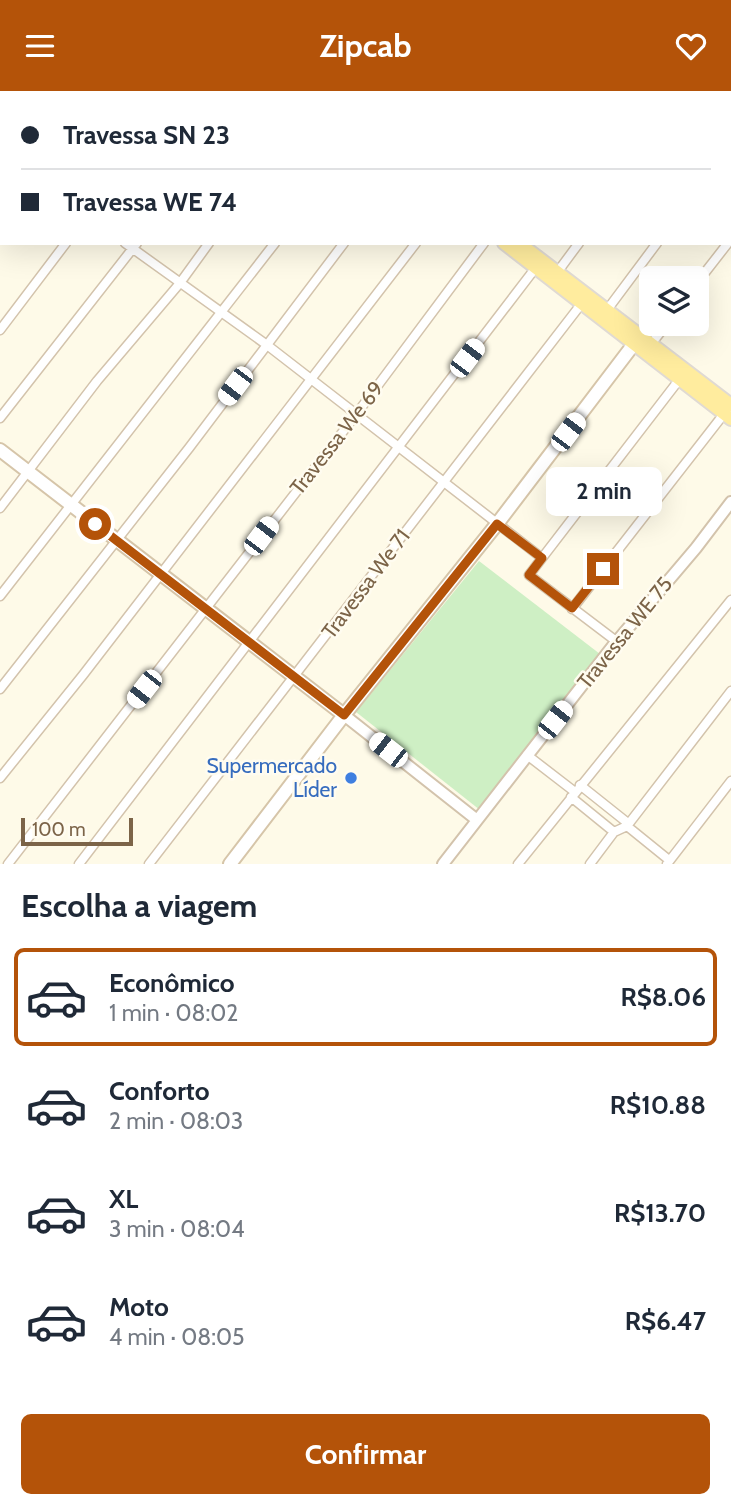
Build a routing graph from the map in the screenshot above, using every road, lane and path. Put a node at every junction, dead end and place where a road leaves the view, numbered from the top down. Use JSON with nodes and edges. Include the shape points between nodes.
{"nodes":[{"id":1,"x":64,"y":245,"type":"edge"},
{"id":2,"x":132,"y":245,"type":"edge"},
{"id":3,"x":208,"y":245,"type":"edge"},
{"id":4,"x":273,"y":245,"type":"edge"},
{"id":5,"x":342,"y":245,"type":"edge"},
{"id":6,"x":414,"y":245,"type":"edge"},
{"id":7,"x":483,"y":245,"type":"edge"},
{"id":8,"x":511,"y":245,"type":"edge"},
{"id":9,"x":577,"y":245,"type":"edge"},
{"id":10,"x":656,"y":245,"type":"edge"},
{"id":11,"x":727,"y":245,"type":"edge"},
{"id":12,"x":538,"y":264,"type":"junction"},
{"id":13,"x":709,"y":268,"type":"edge"},
{"id":14,"x":554,"y":276,"type":"junction"},
{"id":15,"x":180,"y":283,"type":"junction"},
{"id":16,"x":582,"y":303,"type":"junction"},
{"id":17,"x":607,"y":310,"type":"junction"},
{"id":18,"x":221,"y":313,"type":"junction"},
{"id":19,"x":0,"y":330,"type":"edge"},
{"id":20,"x":657,"y":336,"type":"edge"},
{"id":21,"x":637,"y":339,"type":"junction"},
{"id":22,"x":651,"y":344,"type":"junction"},
{"id":23,"x":267,"y":345,"type":"junction"},
{"id":24,"x":683,"y":375,"type":"junction"},
{"id":25,"x":310,"y":379,"type":"junction"},
{"id":26,"x":729,"y":411,"type":"edge"},
{"id":27,"x":355,"y":416,"type":"junction"},
{"id":28,"x":0,"y":418,"type":"edge"},
{"id":29,"x":398,"y":448,"type":"junction"},
{"id":30,"x":0,"y":450,"type":"edge"},
{"id":31,"x":27,"y":472,"type":"junction"},
{"id":32,"x":443,"y":483,"type":"junction"},
{"id":33,"x":731,"y":502,"type":"edge"},
{"id":34,"x":72,"y":506,"type":"junction"},
{"id":35,"x":0,"y":507,"type":"edge"},
{"id":36,"x":497,"y":524,"type":"junction"},
{"id":37,"x":116,"y":541,"type":"junction"},
{"id":38,"x":542,"y":558,"type":"junction"},
{"id":39,"x":159,"y":574,"type":"junction"},
{"id":40,"x":0,"y":596,"type":"edge"},
{"id":41,"x":731,"y":600,"type":"edge"},
{"id":42,"x":572,"y":608,"type":"junction"},
{"id":43,"x":205,"y":610,"type":"junction"},
{"id":44,"x":617,"y":641,"type":"junction"},
{"id":45,"x":250,"y":643,"type":"junction"},
{"id":46,"x":295,"y":676,"type":"junction"},
{"id":47,"x":0,"y":689,"type":"edge"},
{"id":48,"x":731,"y":691,"type":"edge"},
{"id":49,"x":344,"y":715,"type":"junction"},
{"id":50,"x":527,"y":755,"type":"junction"},
{"id":51,"x":0,"y":778,"type":"edge"},
{"id":52,"x":731,"y":781,"type":"edge"},
{"id":53,"x":575,"y":791,"type":"junction"},
{"id":54,"x":477,"y":820,"type":"junction"},
{"id":55,"x":628,"y":825,"type":"junction"},
{"id":56,"x":614,"y":832,"type":"junction"},
{"id":57,"x":669,"y":861,"type":"edge"},
{"id":58,"x":8,"y":864,"type":"edge"},
{"id":59,"x":79,"y":864,"type":"edge"},
{"id":60,"x":149,"y":864,"type":"edge"},
{"id":61,"x":230,"y":864,"type":"edge"},
{"id":62,"x":443,"y":864,"type":"edge"},
{"id":63,"x":517,"y":864,"type":"edge"},
{"id":64,"x":590,"y":864,"type":"edge"},
{"id":65,"x":682,"y":864,"type":"edge"}],
"edges":[{"from":1,"to":19,"type":"street"},
{"from":2,"to":15,"type":"street"},
{"from":2,"to":28,"type":"street"},
{"from":3,"to":15,"type":"street"},
{"from":4,"to":18,"type":"street"},
{"from":5,"to":23,"type":"street"},
{"from":6,"to":25,"type":"street"},
{"from":7,"to":27,"type":"street","name":"Travessa We 69"},
{"from":8,"to":12,"type":"main road"},
{"from":9,"to":14,"type":"street"},
{"from":10,"to":17,"type":"street"},
{"from":11,"to":13,"type":"street"},
{"from":12,"to":14,"type":"main road"},
{"from":12,"to":29,"type":"street"},
{"from":14,"to":16,"type":"main road"},
{"from":14,"to":17,"type":"main road"},
{"from":15,"to":18,"type":"street"},
{"from":15,"to":31,"type":"street"},
{"from":16,"to":21,"type":"main road"},
{"from":16,"to":32,"type":"street","name":"Travessa We 71"},
{"from":17,"to":21,"type":"main road"},
{"from":18,"to":23,"type":"street"},
{"from":18,"to":34,"type":"street"},
{"from":20,"to":22,"type":"street"},
{"from":21,"to":22,"type":"main road"},
{"from":21,"to":24,"type":"main road"},
{"from":21,"to":36,"type":"main road"},
{"from":22,"to":24,"type":"main road"},
{"from":23,"to":25,"type":"street"},
{"from":23,"to":37,"type":"street"},
{"from":24,"to":26,"type":"main road"},
{"from":24,"to":38,"type":"street"},
{"from":25,"to":27,"type":"street"},
{"from":25,"to":39,"type":"street"},
{"from":26,"to":42,"type":"street"},
{"from":27,"to":29,"type":"street"},
{"from":27,"to":43,"type":"street","name":"Travessa We 69"},
{"from":29,"to":32,"type":"street"},
{"from":29,"to":45,"type":"street"},
{"from":30,"to":31,"type":"main road"},
{"from":31,"to":34,"type":"main road"},
{"from":31,"to":35,"type":"street"},
{"from":32,"to":36,"type":"street"},
{"from":32,"to":46,"type":"street","name":"Travessa We 71"},
{"from":33,"to":44,"type":"street","name":"Travessa WE 75"},
{"from":34,"to":37,"type":"main road"},
{"from":34,"to":40,"type":"street"},
{"from":36,"to":38,"type":"street"},
{"from":36,"to":49,"type":"main road"},
{"from":37,"to":39,"type":"main road"},
{"from":37,"to":47,"type":"street"},
{"from":38,"to":42,"type":"street","via":[[529,575]]},
{"from":39,"to":43,"type":"main road"},
{"from":39,"to":51,"type":"street"},
{"from":41,"to":53,"type":"street"},
{"from":42,"to":44,"type":"street"},
{"from":43,"to":45,"type":"main road"},
{"from":43,"to":58,"type":"street","name":"Travessa We 69"},
{"from":44,"to":50,"type":"street","name":"Travessa WE 75"},
{"from":45,"to":46,"type":"main road"},
{"from":45,"to":59,"type":"street"},
{"from":46,"to":49,"type":"main road"},
{"from":46,"to":60,"type":"street","name":"Travessa We 71"},
{"from":48,"to":55,"type":"street"},
{"from":49,"to":54,"type":"street"},
{"from":49,"to":61,"type":"main road"},
{"from":50,"to":53,"type":"street"},
{"from":50,"to":54,"type":"street","name":"Travessa WE 75"},
{"from":52,"to":57,"type":"street"},
{"from":53,"to":55,"type":"street"},
{"from":53,"to":56,"type":"street"},
{"from":53,"to":63,"type":"street"},
{"from":54,"to":62,"type":"street","name":"Travessa WE 75"},
{"from":55,"to":56,"type":"street"},
{"from":55,"to":57,"type":"street"},
{"from":56,"to":64,"type":"street"},
{"from":57,"to":65,"type":"street"}]}
